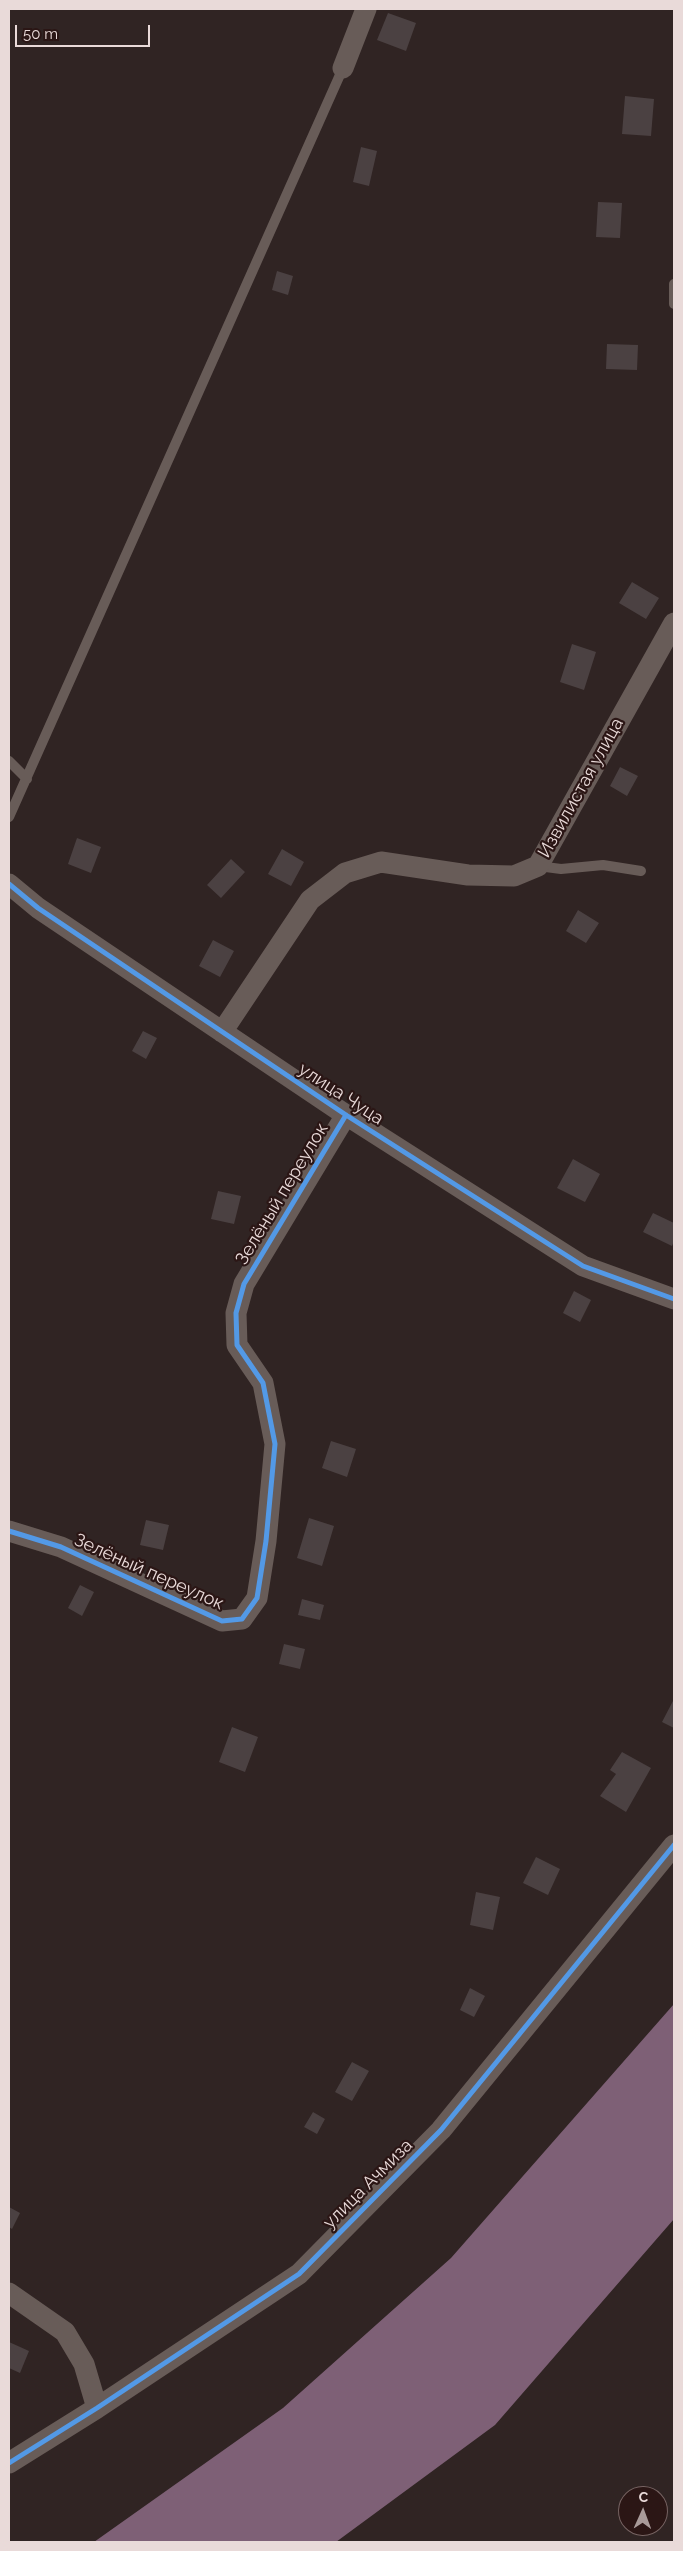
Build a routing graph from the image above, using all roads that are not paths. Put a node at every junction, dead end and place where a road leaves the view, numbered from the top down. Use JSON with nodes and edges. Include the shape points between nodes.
{"nodes":[{"id":1,"x":366,"y":9,"type":"edge"},
{"id":2,"x":343,"y":68,"type":"joint"},
{"id":3,"x":674,"y":284,"type":"edge"},
{"id":4,"x":674,"y":304,"type":"edge"},
{"id":5,"x":674,"y":623,"type":"edge"},
{"id":6,"x":9,"y":760,"type":"edge"},
{"id":7,"x":27,"y":780,"type":"junction"},
{"id":8,"x":9,"y":817,"type":"edge"},
{"id":9,"x":538,"y":866,"type":"junction"},
{"id":10,"x":641,"y":871,"type":"dead end"},
{"id":11,"x":9,"y":884,"type":"edge"},
{"id":12,"x":222,"y":1032,"type":"junction"},
{"id":13,"x":346,"y":1115,"type":"junction"},
{"id":14,"x":674,"y":1299,"type":"edge"},
{"id":15,"x":9,"y":1531,"type":"edge"},
{"id":16,"x":674,"y":1845,"type":"edge"},
{"id":17,"x":9,"y":2293,"type":"edge"},
{"id":18,"x":97,"y":2408,"type":"junction"},
{"id":19,"x":9,"y":2463,"type":"edge"}],
"edges":[{"from":1,"to":2,"type":"street"},
{"from":2,"to":7,"type":"lane"},
{"from":3,"to":4,"type":"lane"},
{"from":5,"to":9,"type":"street","name":"Извилистая улица"},
{"from":6,"to":7,"type":"lane"},
{"from":7,"to":8,"type":"lane"},
{"from":9,"to":10,"type":"lane","via":[[603,866]]},
{"from":9,"to":12,"type":"street","name":"Извилистая улица","via":[[514,876],[468,875],[381,862],[345,873],[310,900]]},
{"from":11,"to":12,"type":"street","name":"улица Чуца","via":[[38,908]]},
{"from":12,"to":13,"type":"street","name":"улица Чуца"},
{"from":13,"to":14,"type":"street","name":"улица Чуца","via":[[583,1266]]},
{"from":13,"to":15,"type":"street","name":"Зелёный переулок","via":[[244,1284],[236,1313],[237,1345],[263,1383],[275,1444],[257,1598],[242,1619],[222,1621],[60,1547]]},
{"from":16,"to":18,"type":"street","name":"улица Ачмиза","via":[[441,2130],[299,2274]]},
{"from":17,"to":18,"type":"street","via":[[65,2332],[84,2364]]},
{"from":18,"to":19,"type":"street","name":"улица Ачмиза"}]}
